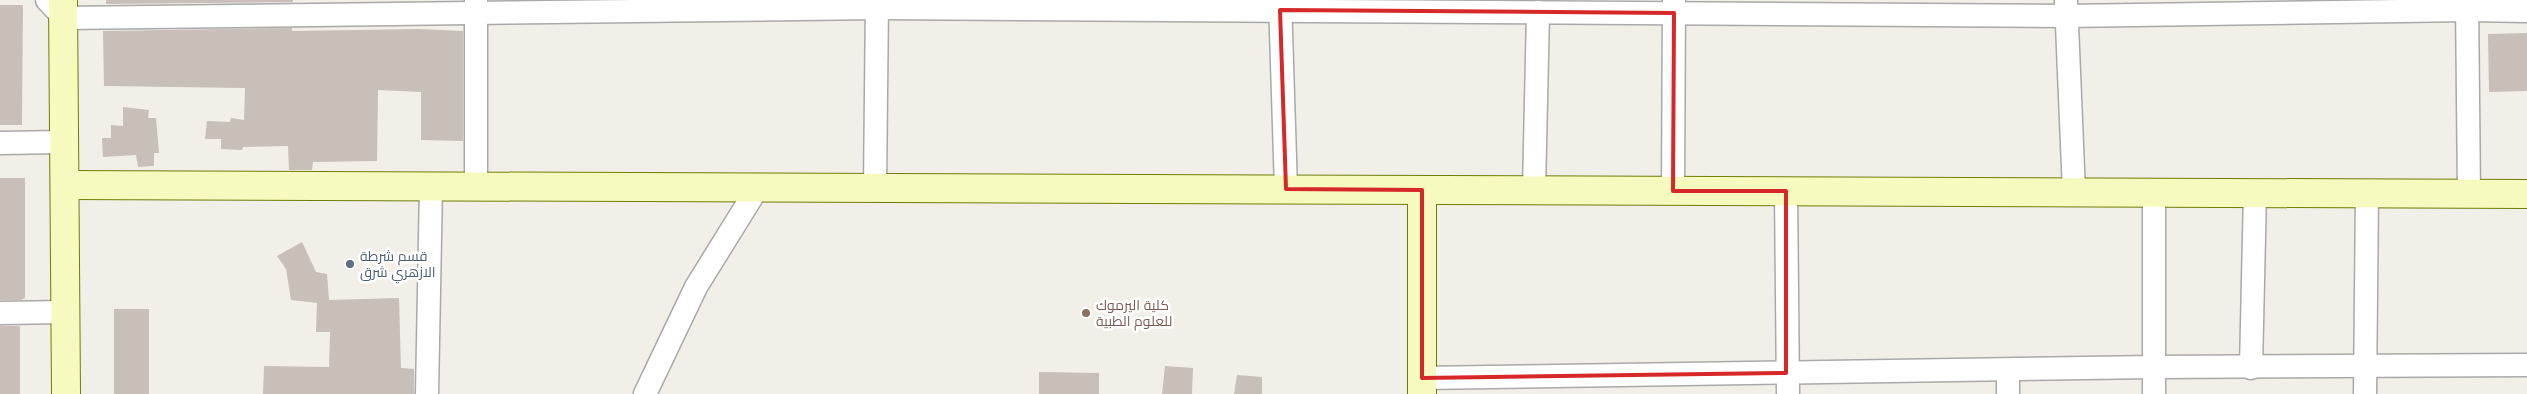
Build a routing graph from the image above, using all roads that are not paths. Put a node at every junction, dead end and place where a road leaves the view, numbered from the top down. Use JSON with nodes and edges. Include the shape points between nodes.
{"nodes":[{"id":1,"x":877,"y":4,"type":"edge"},
{"id":2,"x":1280,"y":5,"type":"edge"},
{"id":3,"x":2467,"y":5,"type":"edge"},
{"id":4,"x":58,"y":6,"type":"edge"},
{"id":5,"x":1674,"y":6,"type":"edge"},
{"id":6,"x":2290,"y":6,"type":"edge"},
{"id":7,"x":475,"y":7,"type":"edge"},
{"id":8,"x":2153,"y":7,"type":"edge"},
{"id":9,"x":2066,"y":8,"type":"edge"},
{"id":10,"x":2527,"y":11,"type":"edge"},
{"id":11,"x":1538,"y":12,"type":"junction"},
{"id":12,"x":64,"y":142,"type":"junction"},
{"id":13,"x":0,"y":143,"type":"edge"},
{"id":14,"x":65,"y":185,"type":"junction"},
{"id":15,"x":431,"y":186,"type":"junction"},
{"id":16,"x":476,"y":186,"type":"junction"},
{"id":17,"x":758,"y":187,"type":"junction"},
{"id":18,"x":875,"y":188,"type":"junction"},
{"id":19,"x":1286,"y":189,"type":"junction"},
{"id":20,"x":1422,"y":190,"type":"junction"},
{"id":21,"x":1534,"y":190,"type":"junction"},
{"id":22,"x":1673,"y":191,"type":"junction"},
{"id":23,"x":1786,"y":191,"type":"junction"},
{"id":24,"x":2074,"y":192,"type":"junction"},
{"id":25,"x":2154,"y":192,"type":"junction"},
{"id":26,"x":2255,"y":193,"type":"junction"},
{"id":27,"x":2367,"y":193,"type":"junction"},
{"id":28,"x":2469,"y":194,"type":"junction"},
{"id":29,"x":2527,"y":194,"type":"edge"},
{"id":30,"x":66,"y":312,"type":"junction"},
{"id":31,"x":0,"y":313,"type":"edge"},
{"id":32,"x":2527,"y":365,"type":"edge"},
{"id":33,"x":2365,"y":367,"type":"junction"},
{"id":34,"x":2154,"y":368,"type":"junction"},
{"id":35,"x":2251,"y":368,"type":"junction"},
{"id":36,"x":2008,"y":370,"type":"junction"},
{"id":37,"x":1787,"y":384,"type":"edge"},
{"id":38,"x":1422,"y":386,"type":"edge"},
{"id":39,"x":66,"y":394,"type":"edge"},
{"id":40,"x":428,"y":394,"type":"edge"},
{"id":41,"x":645,"y":394,"type":"edge"},
{"id":42,"x":2008,"y":394,"type":"edge"},
{"id":43,"x":2154,"y":394,"type":"edge"},
{"id":44,"x":2365,"y":394,"type":"edge"}],
"edges":[{"from":1,"to":2,"type":"street"},
{"from":1,"to":7,"type":"street"},
{"from":1,"to":18,"type":"street"},
{"from":2,"to":11,"type":"street"},
{"from":2,"to":19,"type":"street"},
{"from":3,"to":6,"type":"street"},
{"from":3,"to":10,"type":"street"},
{"from":3,"to":28,"type":"street"},
{"from":4,"to":7,"type":"street"},
{"from":4,"to":12,"type":"street"},
{"from":5,"to":9,"type":"street"},
{"from":5,"to":11,"type":"street"},
{"from":5,"to":22,"type":"street"},
{"from":6,"to":8,"type":"street"},
{"from":7,"to":16,"type":"street"},
{"from":8,"to":9,"type":"street"},
{"from":9,"to":24,"type":"street"},
{"from":11,"to":21,"type":"street"},
{"from":12,"to":13,"type":"street"},
{"from":12,"to":14,"type":"street"},
{"from":14,"to":15,"type":"street"},
{"from":14,"to":30,"type":"street"},
{"from":15,"to":16,"type":"street"},
{"from":15,"to":40,"type":"street"},
{"from":16,"to":17,"type":"street"},
{"from":17,"to":18,"type":"street"},
{"from":17,"to":41,"type":"street","via":[[696,287]]},
{"from":18,"to":19,"type":"street"},
{"from":19,"to":20,"type":"street"},
{"from":20,"to":21,"type":"street"},
{"from":20,"to":38,"type":"street"},
{"from":21,"to":22,"type":"street"},
{"from":22,"to":23,"type":"street"},
{"from":23,"to":24,"type":"street"},
{"from":23,"to":37,"type":"street"},
{"from":24,"to":25,"type":"street"},
{"from":25,"to":26,"type":"street"},
{"from":25,"to":34,"type":"street"},
{"from":26,"to":27,"type":"street"},
{"from":26,"to":35,"type":"street"},
{"from":27,"to":28,"type":"street"},
{"from":27,"to":33,"type":"street"},
{"from":28,"to":29,"type":"street"},
{"from":30,"to":31,"type":"street"},
{"from":30,"to":39,"type":"street"},
{"from":32,"to":33,"type":"street"},
{"from":33,"to":35,"type":"street"},
{"from":33,"to":44,"type":"street"},
{"from":34,"to":35,"type":"street"},
{"from":34,"to":36,"type":"street"},
{"from":34,"to":43,"type":"street"},
{"from":36,"to":37,"type":"street"},
{"from":36,"to":42,"type":"street"},
{"from":37,"to":38,"type":"street"}]}
